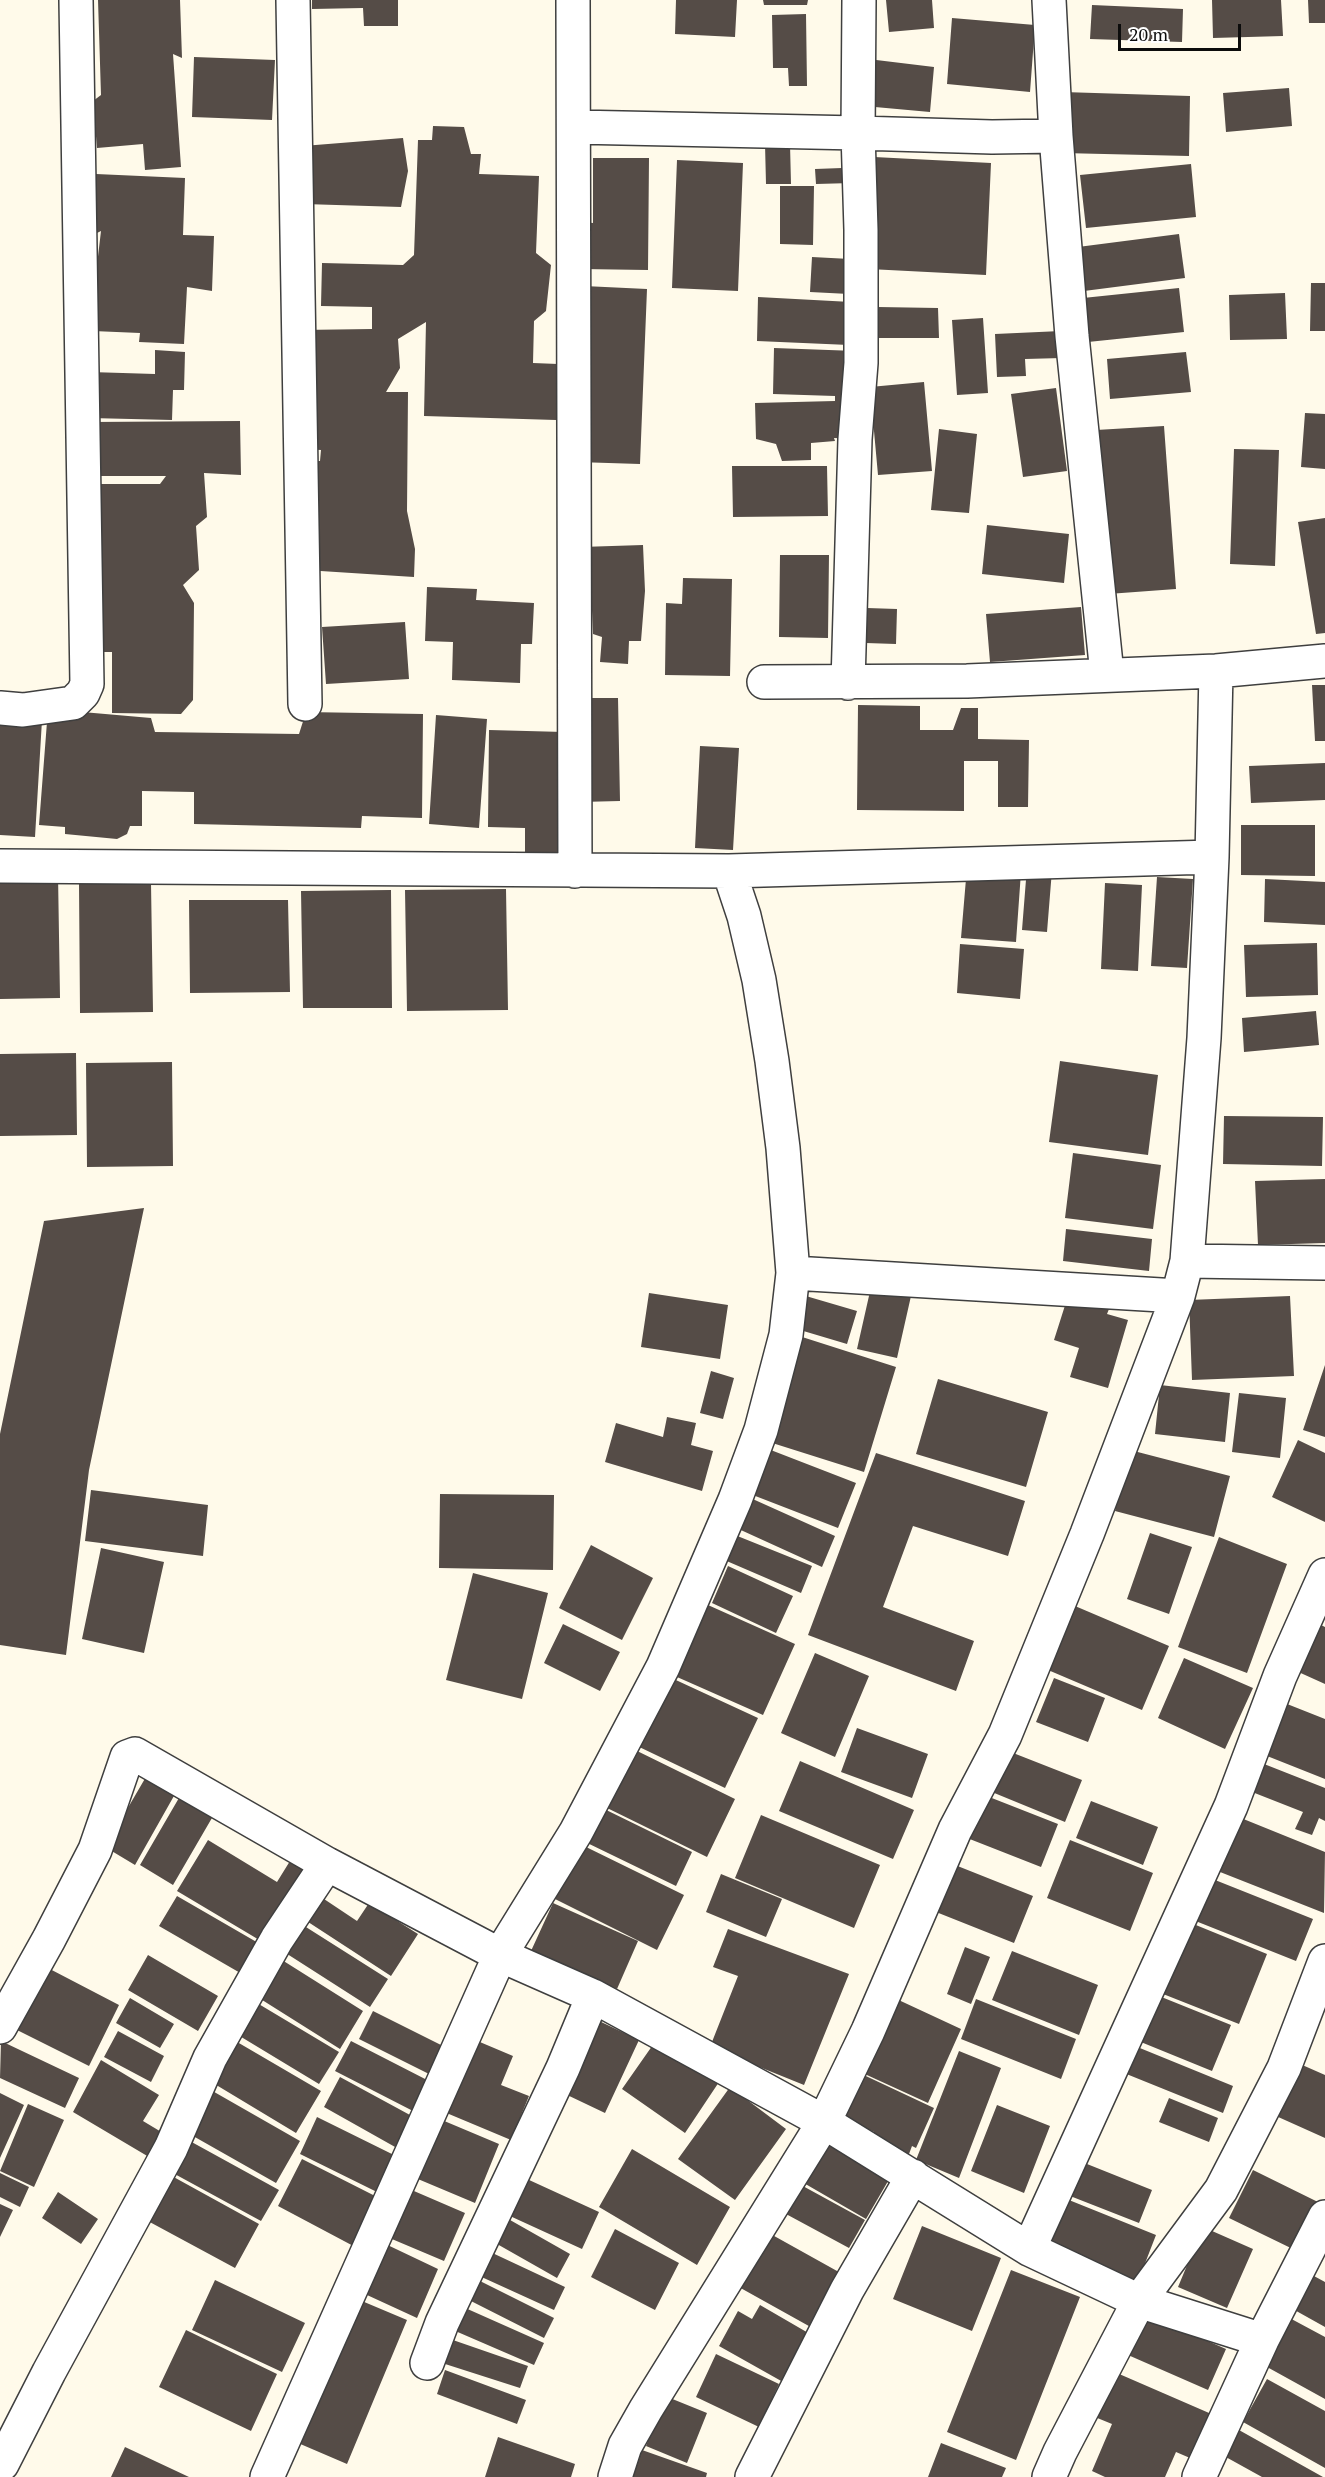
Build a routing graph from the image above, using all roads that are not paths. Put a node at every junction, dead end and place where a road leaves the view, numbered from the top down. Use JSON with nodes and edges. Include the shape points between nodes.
{"nodes":[{"id":1,"x":76,"y":0,"type":"edge"},
{"id":2,"x":293,"y":0,"type":"edge"},
{"id":3,"x":573,"y":0,"type":"edge"},
{"id":4,"x":859,"y":0,"type":"edge"},
{"id":5,"x":1049,"y":0,"type":"edge"},
{"id":6,"x":575,"y":127,"type":"junction"},
{"id":7,"x":858,"y":133,"type":"junction"},
{"id":8,"x":1056,"y":136,"type":"junction"},
{"id":9,"x":1325,"y":661,"type":"edge"},
{"id":10,"x":1216,"y":671,"type":"junction"},
{"id":11,"x":1107,"y":674,"type":"junction"},
{"id":12,"x":764,"y":682,"type":"dead end"},
{"id":13,"x":848,"y":683,"type":"junction"},
{"id":14,"x":305,"y":704,"type":"dead end"},
{"id":15,"x":0,"y":708,"type":"edge"},
{"id":16,"x":1212,"y":857,"type":"junction"},
{"id":17,"x":0,"y":866,"type":"edge"},
{"id":18,"x":575,"y":871,"type":"junction"},
{"id":19,"x":729,"y":871,"type":"junction"},
{"id":20,"x":1187,"y":1261,"type":"junction"},
{"id":21,"x":1325,"y":1263,"type":"edge"},
{"id":22,"x":793,"y":1273,"type":"junction"},
{"id":23,"x":1178,"y":1296,"type":"junction"},
{"id":24,"x":1325,"y":1575,"type":"edge"},
{"id":25,"x":327,"y":1864,"type":"junction"},
{"id":26,"x":500,"y":1954,"type":"junction"},
{"id":27,"x":1325,"y":1960,"type":"edge"},
{"id":28,"x":593,"y":1996,"type":"junction"},
{"id":29,"x":0,"y":2027,"type":"edge"},
{"id":30,"x":824,"y":2122,"type":"junction"},
{"id":31,"x":913,"y":2176,"type":"junction"},
{"id":32,"x":1325,"y":2217,"type":"edge"},
{"id":33,"x":1029,"y":2249,"type":"junction"},
{"id":34,"x":1139,"y":2301,"type":"junction"},
{"id":35,"x":1262,"y":2340,"type":"junction"},
{"id":36,"x":427,"y":2363,"type":"dead end"},
{"id":37,"x":2,"y":2464,"type":"dead end"},
{"id":38,"x":267,"y":2477,"type":"edge"},
{"id":39,"x":615,"y":2477,"type":"edge"},
{"id":40,"x":752,"y":2477,"type":"edge"},
{"id":41,"x":1049,"y":2477,"type":"edge"},
{"id":42,"x":1199,"y":2477,"type":"edge"}],
"edges":[{"from":1,"to":15,"type":"street","via":[[87,684],[73,703],[23,710]]},
{"from":2,"to":14,"type":"street"},
{"from":3,"to":6,"type":"street"},
{"from":4,"to":7,"type":"street"},
{"from":5,"to":8,"type":"street"},
{"from":6,"to":7,"type":"street"},
{"from":6,"to":18,"type":"street"},
{"from":7,"to":8,"type":"street"},
{"from":7,"to":13,"type":"street","via":[[861,363]]},
{"from":8,"to":11,"type":"street","via":[[1083,454]]},
{"from":9,"to":10,"type":"street"},
{"from":10,"to":11,"type":"street"},
{"from":10,"to":16,"type":"street"},
{"from":11,"to":13,"type":"street"},
{"from":12,"to":13,"type":"street"},
{"from":16,"to":19,"type":"street"},
{"from":16,"to":20,"type":"street","via":[[1204,1038]]},
{"from":17,"to":18,"type":"street"},
{"from":18,"to":19,"type":"street"},
{"from":19,"to":22,"type":"street","via":[[744,916],[769,1037]]},
{"from":20,"to":21,"type":"street"},
{"from":20,"to":23,"type":"street"},
{"from":22,"to":23,"type":"street"},
{"from":22,"to":26,"type":"street","via":[[786,1335],[761,1430],[735,1500],[663,1667],[576,1832]]},
{"from":23,"to":30,"type":"street","via":[[1088,1534],[1005,1735],[955,1830]]},
{"from":24,"to":33,"type":"street","via":[[1280,1676],[1231,1806]]},
{"from":25,"to":26,"type":"street"},
{"from":25,"to":29,"type":"street","via":[[147,1759],[135,1754],[127,1757],[95,1850]]},
{"from":25,"to":37,"type":"street","via":[[277,1939],[210,2058],[171,2148]]},
{"from":26,"to":28,"type":"street"},
{"from":26,"to":38,"type":"street"},
{"from":27,"to":34,"type":"street","via":[[1284,2068],[1221,2190]]},
{"from":28,"to":30,"type":"street"},
{"from":28,"to":36,"type":"street"},
{"from":30,"to":31,"type":"street"},
{"from":30,"to":39,"type":"street","via":[[646,2409],[625,2446]]},
{"from":31,"to":33,"type":"street"},
{"from":31,"to":40,"type":"street","via":[[847,2290]]},
{"from":32,"to":35,"type":"street"},
{"from":33,"to":34,"type":"street"},
{"from":34,"to":35,"type":"street"},
{"from":34,"to":41,"type":"street"},
{"from":35,"to":42,"type":"street"}]}
